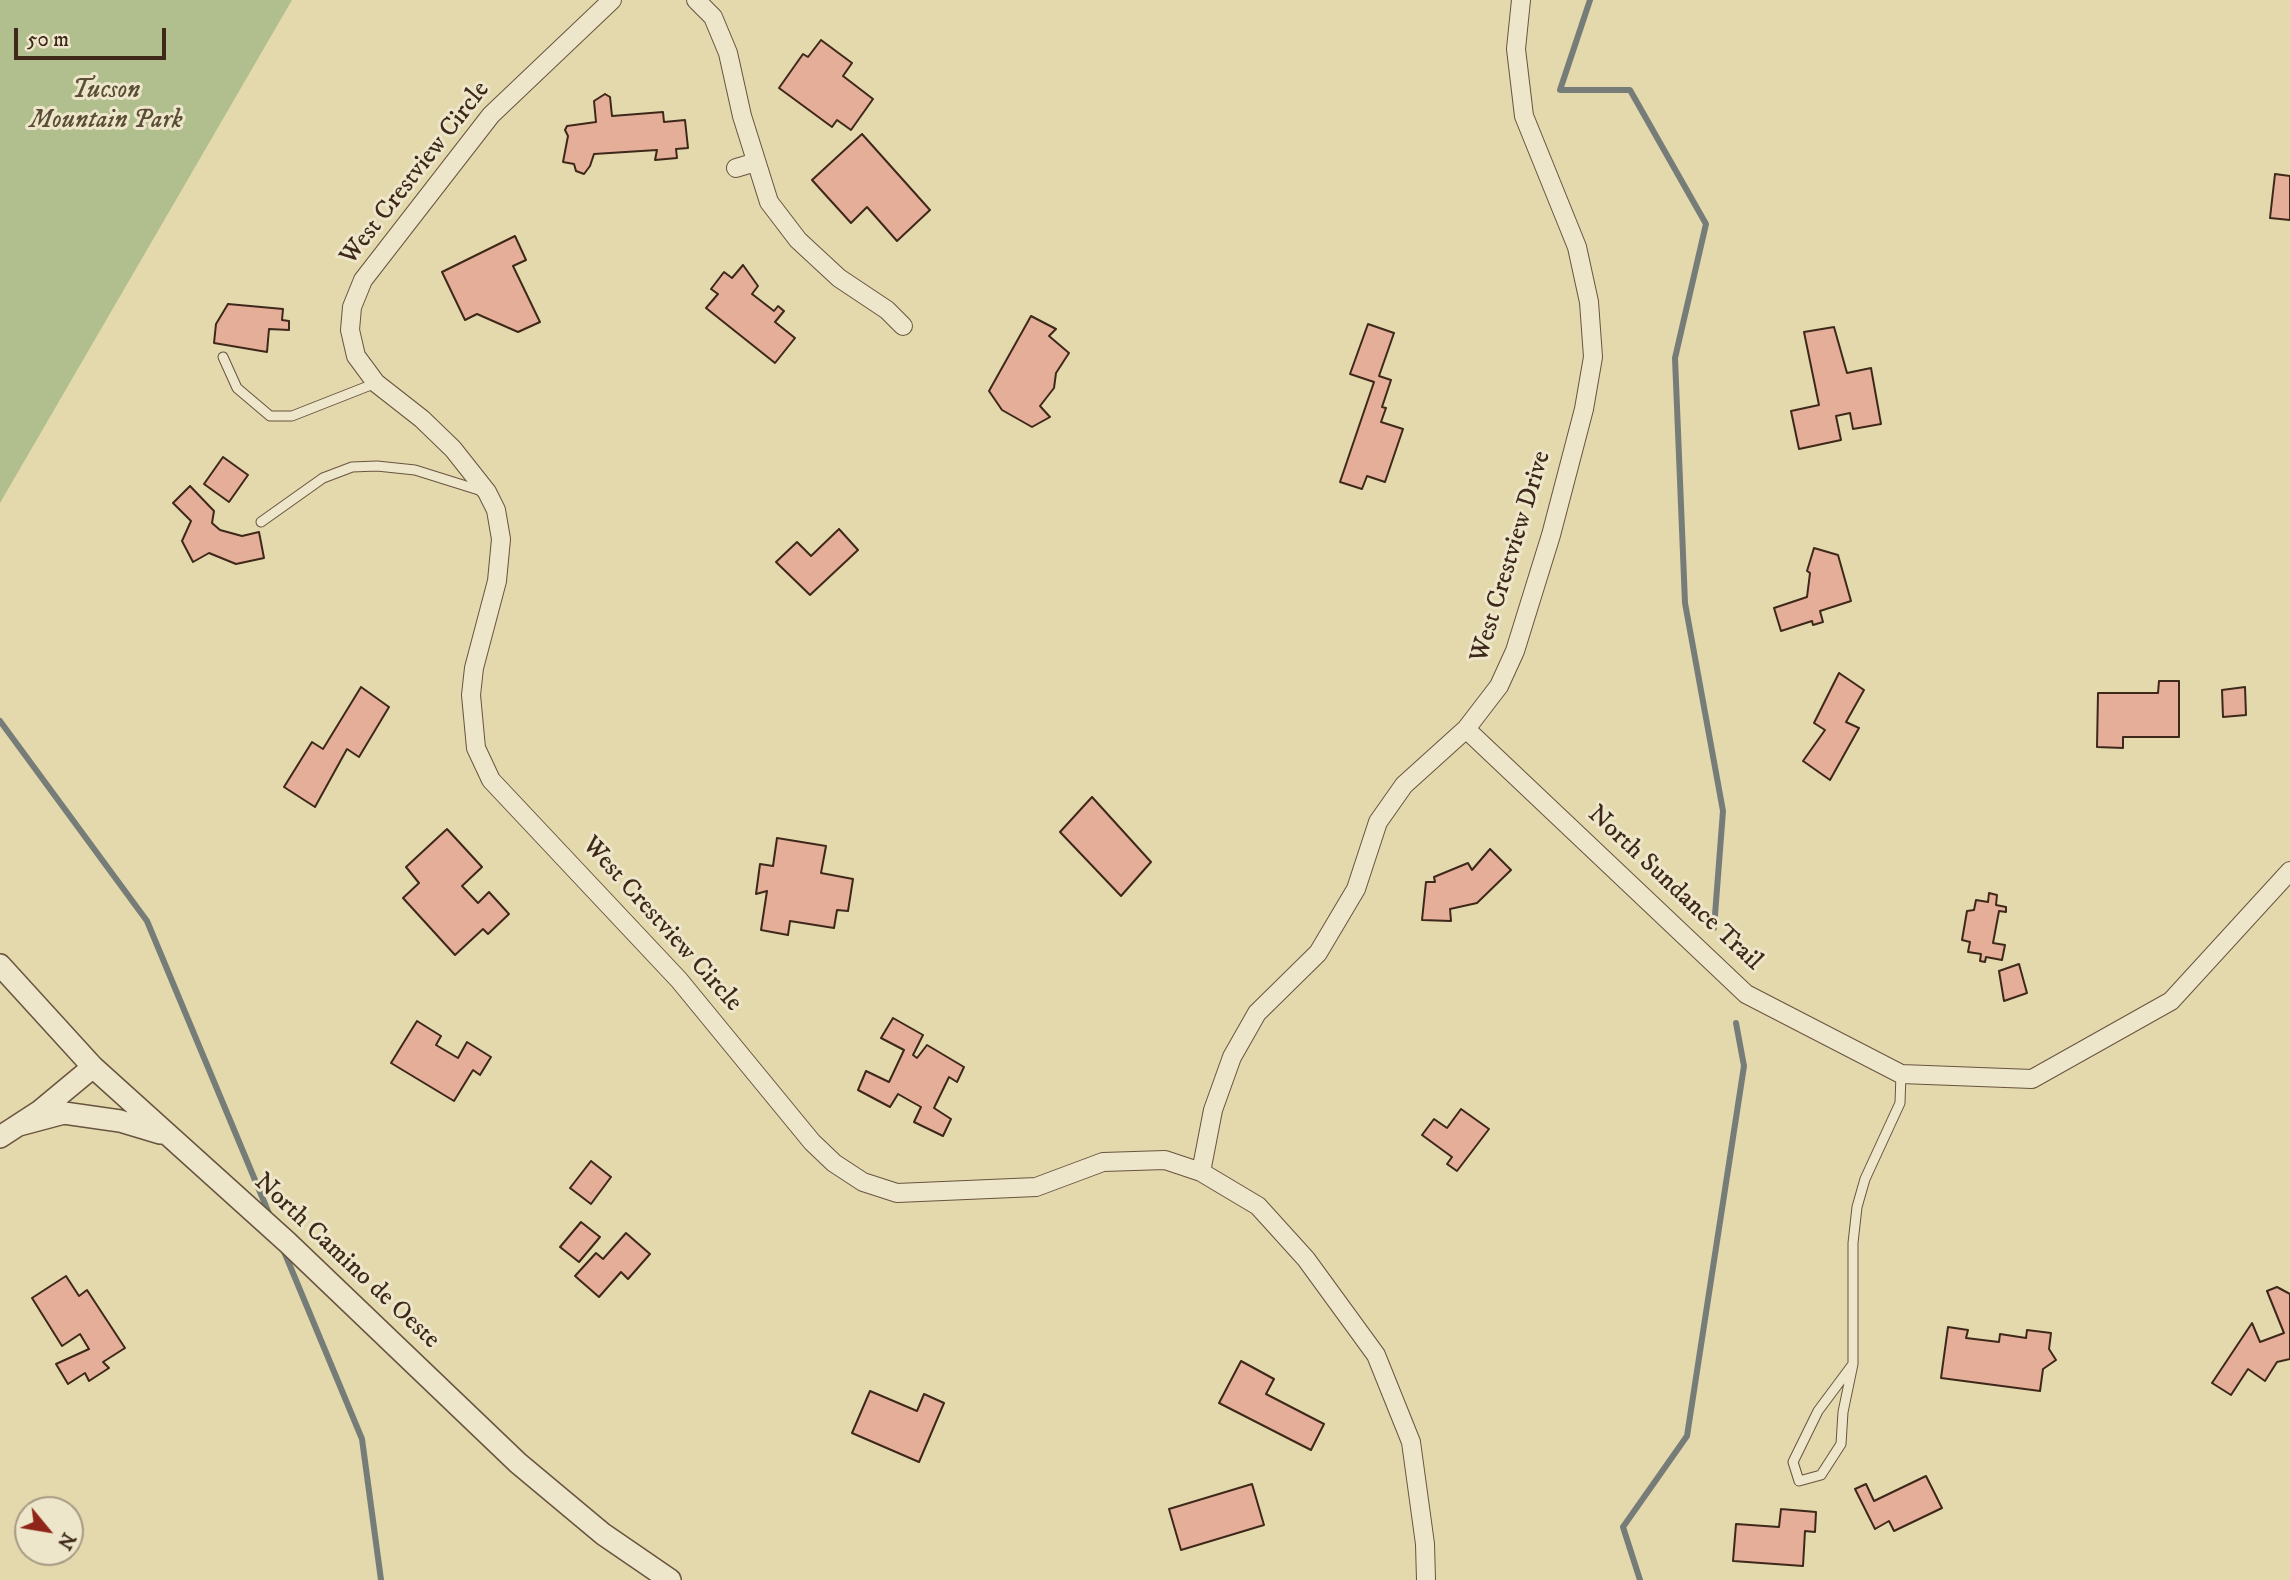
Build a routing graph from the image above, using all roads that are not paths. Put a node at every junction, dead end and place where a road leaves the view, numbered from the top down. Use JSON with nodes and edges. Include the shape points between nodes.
{"nodes":[{"id":1,"x":612,"y":0,"type":"edge"},
{"id":2,"x":696,"y":0,"type":"edge"},
{"id":3,"x":1521,"y":0,"type":"edge"},
{"id":4,"x":756,"y":162,"type":"junction"},
{"id":5,"x":736,"y":169,"type":"dead end"},
{"id":6,"x":903,"y":326,"type":"dead end"},
{"id":7,"x":223,"y":357,"type":"dead end"},
{"id":8,"x":376,"y":383,"type":"junction"},
{"id":9,"x":486,"y":492,"type":"junction"},
{"id":10,"x":261,"y":522,"type":"dead end"},
{"id":11,"x":1466,"y":729,"type":"junction"},
{"id":12,"x":2290,"y":871,"type":"edge"},
{"id":13,"x":0,"y":965,"type":"edge"},
{"id":14,"x":93,"y":1068,"type":"junction"},
{"id":15,"x":1901,"y":1074,"type":"junction"},
{"id":16,"x":19,"y":1125,"type":"junction"},
{"id":17,"x":168,"y":1136,"type":"junction"},
{"id":18,"x":0,"y":1137,"type":"edge"},
{"id":19,"x":1201,"y":1172,"type":"junction"},
{"id":20,"x":1853,"y":1364,"type":"junction"},
{"id":21,"x":670,"y":1580,"type":"edge"},
{"id":22,"x":1426,"y":1580,"type":"edge"}],
"edges":[{"from":1,"to":8,"type":"street","name":"West Crestview Circle","via":[[491,115],[363,281],[352,307],[350,330],[356,356]]},
{"from":2,"to":4,"type":"street","via":[[713,17],[729,53]]},
{"from":3,"to":11,"type":"street","name":"West Crestview Drive","via":[[1517,49],[1524,116],[1577,247],[1589,302],[1593,358],[1551,535],[1515,651],[1499,686]]},
{"from":4,"to":5,"type":"street"},
{"from":4,"to":6,"type":"street","via":[[769,202],[798,240]]},
{"from":7,"to":8,"type":"lane","via":[[237,388],[270,416],[302,413]]},
{"from":8,"to":9,"type":"street","name":"West Crestview Circle","via":[[422,418]]},
{"from":9,"to":10,"type":"lane","via":[[415,470],[352,467],[323,478]]},
{"from":9,"to":19,"type":"street","name":"West Crestview Circle","via":[[496,510],[501,539],[497,580],[471,695],[476,748],[491,780],[679,980],[834,1163],[863,1182],[897,1193],[1036,1187],[1103,1162],[1165,1160]]},
{"from":11,"to":15,"type":"street","name":"North Sundance Trail","via":[[1746,994]]},
{"from":11,"to":19,"type":"street","name":"West Crestview Drive","via":[[1404,785],[1378,822],[1356,889],[1318,953],[1258,1013],[1232,1058],[1213,1110]]},
{"from":12,"to":15,"type":"street","name":"North Sundance Trail","via":[[2171,1001],[2032,1079]]},
{"from":13,"to":14,"type":"street","name":"North Camino de Oeste"},
{"from":14,"to":16,"type":"street"},
{"from":14,"to":17,"type":"street","name":"North Camino de Oeste"},
{"from":15,"to":20,"type":"lane","via":[[1900,1103],[1857,1207]]},
{"from":16,"to":17,"type":"street","via":[[64,1113],[131,1124]]},
{"from":16,"to":18,"type":"street"},
{"from":17,"to":21,"type":"street","name":"North Camino de Oeste","via":[[287,1242],[517,1463],[603,1534]]},
{"from":19,"to":22,"type":"street","name":"West Crestview Circle","via":[[1258,1206],[1306,1259],[1377,1354],[1411,1441]]},
{"from":20,"to":20,"type":"lane","via":[[1818,1412],[1793,1462],[1799,1481],[1821,1475],[1842,1444]]}]}
